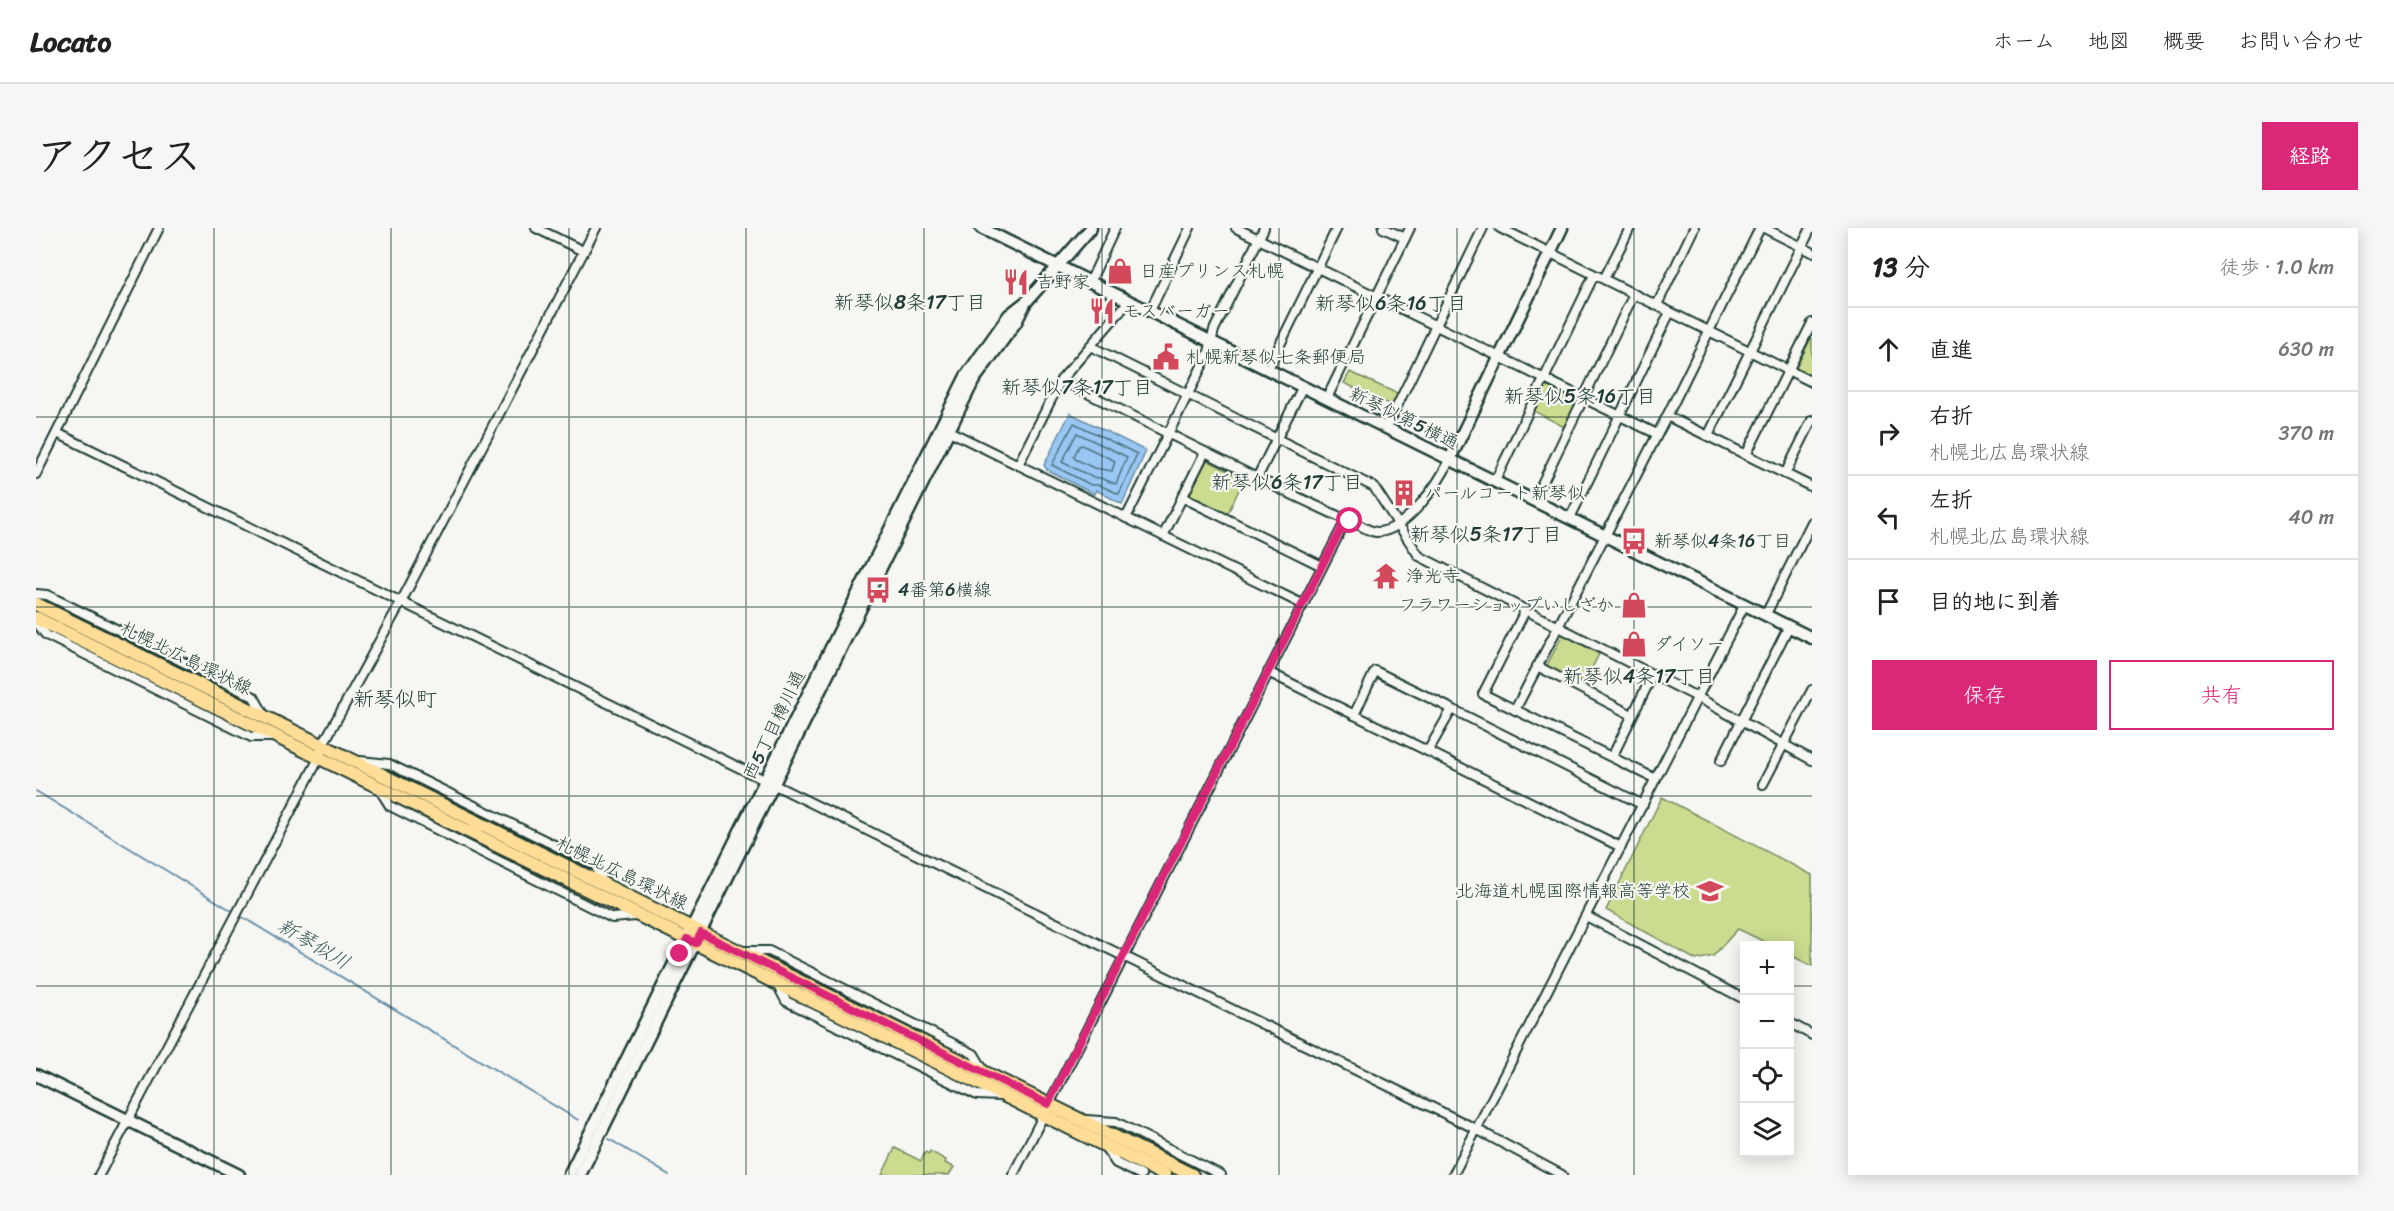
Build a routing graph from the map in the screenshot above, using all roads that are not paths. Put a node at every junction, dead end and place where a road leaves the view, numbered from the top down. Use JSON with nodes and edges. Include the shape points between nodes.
{"nodes":[{"id":1,"x":159,"y":228,"type":"edge"},
{"id":2,"x":536,"y":228,"type":"edge"},
{"id":3,"x":596,"y":228,"type":"edge"},
{"id":4,"x":981,"y":228,"type":"edge"},
{"id":5,"x":1091,"y":228,"type":"edge"},
{"id":6,"x":1115,"y":228,"type":"edge"},
{"id":7,"x":1190,"y":228,"type":"edge"},
{"id":8,"x":1236,"y":228,"type":"edge"},
{"id":9,"x":1264,"y":228,"type":"edge"},
{"id":10,"x":1337,"y":228,"type":"edge"},
{"id":11,"x":1383,"y":228,"type":"edge"},
{"id":12,"x":1410,"y":228,"type":"edge"},
{"id":13,"x":1483,"y":228,"type":"edge"},
{"id":14,"x":1500,"y":228,"type":"edge"},
{"id":15,"x":1562,"y":228,"type":"edge"},
{"id":16,"x":1630,"y":228,"type":"edge"},
{"id":17,"x":1694,"y":228,"type":"edge"},
{"id":18,"x":1762,"y":228,"type":"edge"},
{"id":19,"x":1811,"y":228,"type":"edge"},
{"id":20,"x":547,"y":230,"type":"edge"},
{"id":21,"x":1405,"y":238,"type":"junction"},
{"id":22,"x":1258,"y":239,"type":"junction"},
{"id":23,"x":1802,"y":247,"type":"junction"},
{"id":24,"x":583,"y":251,"type":"junction"},
{"id":25,"x":1812,"y":252,"type":"edge"},
{"id":26,"x":1550,"y":253,"type":"junction"},
{"id":27,"x":1057,"y":266,"type":"junction"},
{"id":28,"x":1318,"y":267,"type":"junction"},
{"id":29,"x":1594,"y":274,"type":"junction"},
{"id":30,"x":1604,"y":279,"type":"junction"},
{"id":31,"x":1090,"y":282,"type":"junction"},
{"id":32,"x":1634,"y":294,"type":"junction"},
{"id":33,"x":1377,"y":297,"type":"junction"},
{"id":34,"x":1129,"y":301,"type":"junction"},
{"id":35,"x":1657,"y":305,"type":"junction"},
{"id":36,"x":1150,"y":311,"type":"junction"},
{"id":37,"x":1670,"y":312,"type":"junction"},
{"id":38,"x":1812,"y":323,"type":"edge"},
{"id":39,"x":1436,"y":326,"type":"junction"},
{"id":40,"x":1709,"y":331,"type":"junction"},
{"id":41,"x":1212,"y":341,"type":"junction"},
{"id":42,"x":1090,"y":346,"type":"junction"},
{"id":43,"x":1750,"y":351,"type":"junction"},
{"id":44,"x":1500,"y":357,"type":"junction"},
{"id":45,"x":1268,"y":369,"type":"junction"},
{"id":46,"x":1788,"y":370,"type":"junction"},
{"id":47,"x":1543,"y":379,"type":"junction"},
{"id":48,"x":1061,"y":380,"type":"junction"},
{"id":49,"x":1812,"y":382,"type":"edge"},
{"id":50,"x":1303,"y":386,"type":"junction"},
{"id":51,"x":1189,"y":394,"type":"junction"},
{"id":52,"x":1328,"y":398,"type":"junction"},
{"id":53,"x":1583,"y":398,"type":"junction"},
{"id":54,"x":1619,"y":416,"type":"junction"},
{"id":55,"x":1667,"y":416,"type":"junction"},
{"id":56,"x":1812,"y":420,"type":"edge"},
{"id":57,"x":1387,"y":428,"type":"junction"},
{"id":58,"x":945,"y":429,"type":"junction"},
{"id":59,"x":57,"y":432,"type":"junction"},
{"id":60,"x":1169,"y":432,"type":"junction"},
{"id":61,"x":1657,"y":434,"type":"junction"},
{"id":62,"x":1708,"y":436,"type":"junction"},
{"id":63,"x":1276,"y":438,"type":"junction"},
{"id":64,"x":1205,"y":452,"type":"junction"},
{"id":65,"x":1746,"y":455,"type":"junction"},
{"id":66,"x":1450,"y":459,"type":"junction"},
{"id":67,"x":1018,"y":465,"type":"junction"},
{"id":68,"x":36,"y":474,"type":"edge"},
{"id":69,"x":1785,"y":474,"type":"junction"},
{"id":70,"x":1257,"y":478,"type":"junction"},
{"id":71,"x":1495,"y":481,"type":"junction"},
{"id":72,"x":1812,"y":487,"type":"edge"},
{"id":73,"x":1182,"y":497,"type":"junction"},
{"id":74,"x":1534,"y":500,"type":"junction"},
{"id":75,"x":1126,"y":518,"type":"junction"},
{"id":76,"x":1570,"y":518,"type":"junction"},
{"id":77,"x":1347,"y":522,"type":"junction"},
{"id":78,"x":1812,"y":522,"type":"edge"},
{"id":79,"x":1398,"y":523,"type":"junction"},
{"id":80,"x":1604,"y":534,"type":"junction"},
{"id":81,"x":1163,"y":536,"type":"junction"},
{"id":82,"x":1322,"y":566,"type":"junction"},
{"id":83,"x":36,"y":594,"type":"edge"},
{"id":84,"x":401,"y":602,"type":"junction"},
{"id":85,"x":36,"y":604,"type":"edge"},
{"id":86,"x":1302,"y":604,"type":"junction"},
{"id":87,"x":1745,"y":604,"type":"junction"},
{"id":88,"x":1526,"y":609,"type":"junction"},
{"id":89,"x":1766,"y":614,"type":"junction"},
{"id":90,"x":36,"y":621,"type":"edge"},
{"id":91,"x":1559,"y":625,"type":"junction"},
{"id":92,"x":1789,"y":626,"type":"junction"},
{"id":93,"x":1812,"y":638,"type":"edge"},
{"id":94,"x":1537,"y":666,"type":"junction"},
{"id":95,"x":1268,"y":672,"type":"junction"},
{"id":96,"x":1653,"y":674,"type":"junction"},
{"id":97,"x":1812,"y":690,"type":"edge"},
{"id":98,"x":1697,"y":697,"type":"junction"},
{"id":99,"x":1452,"y":709,"type":"junction"},
{"id":100,"x":1515,"y":710,"type":"junction"},
{"id":101,"x":1354,"y":715,"type":"junction"},
{"id":102,"x":1632,"y":715,"type":"junction"},
{"id":103,"x":266,"y":718,"type":"junction"},
{"id":104,"x":1741,"y":721,"type":"junction"},
{"id":105,"x":1784,"y":745,"type":"junction"},
{"id":106,"x":1428,"y":751,"type":"junction"},
{"id":107,"x":320,"y":752,"type":"junction"},
{"id":108,"x":1612,"y":757,"type":"junction"},
{"id":109,"x":1812,"y":760,"type":"edge"},
{"id":110,"x":1721,"y":761,"type":"dead end"},
{"id":111,"x":1656,"y":779,"type":"junction"},
{"id":112,"x":769,"y":782,"type":"junction"},
{"id":113,"x":1763,"y":784,"type":"dead end"},
{"id":114,"x":1643,"y":805,"type":"junction"},
{"id":115,"x":1621,"y":847,"type":"junction"},
{"id":116,"x":1586,"y":916,"type":"junction"},
{"id":117,"x":694,"y":936,"type":"junction"},
{"id":118,"x":1124,"y":956,"type":"junction"},
{"id":119,"x":1740,"y":997,"type":"edge"},
{"id":120,"x":1794,"y":1025,"type":"edge"},
{"id":121,"x":1812,"y":1035,"type":"edge"},
{"id":122,"x":36,"y":1075,"type":"edge"},
{"id":123,"x":1046,"y":1109,"type":"junction"},
{"id":124,"x":1078,"y":1119,"type":"junction"},
{"id":125,"x":128,"y":1120,"type":"junction"},
{"id":126,"x":1476,"y":1129,"type":"junction"},
{"id":127,"x":1104,"y":1145,"type":"junction"},
{"id":128,"x":99,"y":1175,"type":"edge"},
{"id":129,"x":239,"y":1175,"type":"edge"},
{"id":130,"x":569,"y":1175,"type":"edge"},
{"id":131,"x":580,"y":1175,"type":"edge"},
{"id":132,"x":1013,"y":1175,"type":"edge"},
{"id":133,"x":1141,"y":1175,"type":"edge"},
{"id":134,"x":1165,"y":1175,"type":"edge"},
{"id":135,"x":1192,"y":1175,"type":"edge"},
{"id":136,"x":1221,"y":1175,"type":"edge"},
{"id":137,"x":1453,"y":1175,"type":"edge"},
{"id":138,"x":1562,"y":1175,"type":"edge"}],
"edges":[{"from":1,"to":59,"type":"street"},
{"from":2,"to":20,"type":"street"},
{"from":3,"to":24,"type":"street"},
{"from":4,"to":27,"type":"street","name":"新琴似第5横通"},
{"from":5,"to":27,"type":"street","name":"西5丁目樽川通"},
{"from":6,"to":31,"type":"street"},
{"from":7,"to":36,"type":"street"},
{"from":8,"to":22,"type":"street"},
{"from":9,"to":22,"type":"street"},
{"from":10,"to":28,"type":"street"},
{"from":11,"to":21,"type":"street"},
{"from":12,"to":21,"type":"street"},
{"from":13,"to":39,"type":"street"},
{"from":14,"to":26,"type":"street"},
{"from":15,"to":26,"type":"street"},
{"from":16,"to":30,"type":"street"},
{"from":17,"to":35,"type":"street"},
{"from":18,"to":23,"type":"street"},
{"from":18,"to":40,"type":"street"},
{"from":19,"to":23,"type":"street"},
{"from":20,"to":24,"type":"street"},
{"from":21,"to":33,"type":"street"},
{"from":22,"to":28,"type":"street"},
{"from":22,"to":41,"type":"street"},
{"from":23,"to":25,"type":"street"},
{"from":23,"to":43,"type":"street"},
{"from":24,"to":84,"type":"street"},
{"from":26,"to":29,"type":"street"},
{"from":26,"to":44,"type":"street"},
{"from":27,"to":31,"type":"street","name":"新琴似第5横通"},
{"from":27,"to":58,"type":"street","name":"西5丁目樽川通","via":[[1027,301]]},
{"from":28,"to":33,"type":"street"},
{"from":28,"to":45,"type":"street"},
{"from":29,"to":30,"type":"street"},
{"from":29,"to":47,"type":"street"},
{"from":30,"to":32,"type":"street"},
{"from":31,"to":34,"type":"street","name":"新琴似第5横通"},
{"from":32,"to":35,"type":"street"},
{"from":32,"to":53,"type":"street"},
{"from":33,"to":39,"type":"street"},
{"from":33,"to":52,"type":"street"},
{"from":34,"to":36,"type":"street","name":"新琴似第5横通"},
{"from":34,"to":42,"type":"street"},
{"from":35,"to":37,"type":"street"},
{"from":36,"to":41,"type":"street","name":"新琴似第5横通"},
{"from":37,"to":40,"type":"street"},
{"from":37,"to":54,"type":"street"},
{"from":38,"to":46,"type":"street"},
{"from":39,"to":44,"type":"street"},
{"from":39,"to":57,"type":"street"},
{"from":40,"to":43,"type":"street"},
{"from":40,"to":55,"type":"street"},
{"from":41,"to":45,"type":"street","name":"新琴似第5横通"},
{"from":41,"to":51,"type":"street"},
{"from":42,"to":48,"type":"street"},
{"from":42,"to":51,"type":"street"},
{"from":43,"to":46,"type":"street"},
{"from":43,"to":62,"type":"street"},
{"from":44,"to":47,"type":"street"},
{"from":44,"to":66,"type":"street"},
{"from":45,"to":50,"type":"street","name":"新琴似第5横通"},
{"from":46,"to":49,"type":"street"},
{"from":46,"to":65,"type":"street"},
{"from":47,"to":53,"type":"street"},
{"from":47,"to":71,"type":"street"},
{"from":48,"to":60,"type":"street"},
{"from":48,"to":67,"type":"street"},
{"from":50,"to":52,"type":"street","name":"新琴似第5横通"},
{"from":50,"to":63,"type":"street"},
{"from":51,"to":60,"type":"street"},
{"from":51,"to":63,"type":"street"},
{"from":52,"to":57,"type":"street","name":"新琴似第5横通"},
{"from":53,"to":54,"type":"street"},
{"from":53,"to":74,"type":"street"},
{"from":54,"to":61,"type":"street"},
{"from":54,"to":76,"type":"street"},
{"from":55,"to":61,"type":"street"},
{"from":55,"to":62,"type":"street"},
{"from":56,"to":69,"type":"street"},
{"from":57,"to":66,"type":"street","name":"新琴似第5横通"},
{"from":58,"to":67,"type":"street"},
{"from":58,"to":112,"type":"street","name":"西5丁目樽川通"},
{"from":59,"to":68,"type":"street"},
{"from":59,"to":84,"type":"street"},
{"from":60,"to":64,"type":"street"},
{"from":60,"to":75,"type":"street"},
{"from":61,"to":80,"type":"street"},
{"from":62,"to":65,"type":"street"},
{"from":63,"to":70,"type":"street"},
{"from":63,"to":79,"type":"street","via":[[1374,487]]},
{"from":64,"to":70,"type":"street"},
{"from":64,"to":73,"type":"street"},
{"from":65,"to":69,"type":"street"},
{"from":66,"to":71,"type":"street","name":"新琴似第5横通"},
{"from":66,"to":79,"type":"street","via":[[1431,493]]},
{"from":67,"to":75,"type":"street"},
{"from":69,"to":72,"type":"street"},
{"from":70,"to":77,"type":"street"},
{"from":71,"to":74,"type":"street","name":"新琴似第5横通"},
{"from":73,"to":81,"type":"street"},
{"from":73,"to":82,"type":"street"},
{"from":74,"to":76,"type":"street","name":"新琴似第5横通"},
{"from":75,"to":81,"type":"street"},
{"from":76,"to":80,"type":"street","name":"新琴似第5横通"},
{"from":77,"to":79,"type":"street","via":[[1377,532]]},
{"from":77,"to":82,"type":"street"},
{"from":78,"to":89,"type":"street"},
{"from":79,"to":88,"type":"street","via":[[1419,556]]},
{"from":80,"to":87,"type":"street","name":"新琴似第5横通"},
{"from":80,"to":91,"type":"street"},
{"from":81,"to":86,"type":"street"},
{"from":82,"to":86,"type":"street"},
{"from":83,"to":103,"type":"street","via":[[47,595],[254,697]]},
{"from":84,"to":107,"type":"street"},
{"from":84,"to":112,"type":"street"},
{"from":85,"to":103,"type":"main road","name":"札幌北広島環状線"},
{"from":86,"to":95,"type":"street"},
{"from":87,"to":89,"type":"street","name":"新琴似第5横通"},
{"from":87,"to":98,"type":"street"},
{"from":88,"to":91,"type":"street"},
{"from":88,"to":100,"type":"street","via":[[1484,694]]},
{"from":89,"to":92,"type":"street","name":"新琴似第5横通"},
{"from":90,"to":107,"type":"main road","name":"札幌北広島環状線","via":[[276,736]]},
{"from":91,"to":94,"type":"street"},
{"from":91,"to":96,"type":"street"},
{"from":92,"to":93,"type":"street","name":"新琴似第5横通"},
{"from":92,"to":104,"type":"street"},
{"from":94,"to":100,"type":"street"},
{"from":94,"to":102,"type":"street"},
{"from":95,"to":101,"type":"street"},
{"from":95,"to":118,"type":"street"},
{"from":96,"to":98,"type":"street"},
{"from":96,"to":102,"type":"street"},
{"from":97,"to":105,"type":"street"},
{"from":98,"to":104,"type":"street"},
{"from":98,"to":111,"type":"street"},
{"from":99,"to":101,"type":"street","via":[[1375,671]]},
{"from":99,"to":106,"type":"street"},
{"from":99,"to":114,"type":"street"},
{"from":100,"to":108,"type":"street"},
{"from":101,"to":106,"type":"street"},
{"from":102,"to":108,"type":"street"},
{"from":103,"to":107,"type":"main road","name":"札幌北広島環状線"},
{"from":104,"to":105,"type":"street"},
{"from":104,"to":110,"type":"street"},
{"from":105,"to":109,"type":"street"},
{"from":105,"to":113,"type":"street"},
{"from":106,"to":115,"type":"street"},
{"from":107,"to":117,"type":"main road","name":"札幌北広島環状線","via":[[378,787],[640,916]]},
{"from":107,"to":117,"type":"main road","name":"札幌北広島環状線","via":[[350,759],[605,885]]},
{"from":107,"to":125,"type":"street"},
{"from":108,"to":111,"type":"street"},
{"from":111,"to":114,"type":"street"},
{"from":112,"to":117,"type":"street","name":"西5丁目樽川通"},
{"from":112,"to":118,"type":"street"},
{"from":114,"to":115,"type":"street"},
{"from":115,"to":116,"type":"street"},
{"from":116,"to":119,"type":"street"},
{"from":116,"to":126,"type":"street"},
{"from":117,"to":123,"type":"main road","name":"札幌北広島環状線","via":[[738,951],[984,1072]]},
{"from":117,"to":123,"type":"main road","name":"札幌北広島環状線","via":[[777,983],[1006,1097]]},
{"from":117,"to":130,"type":"street","name":"西5丁目樽川通"},
{"from":117,"to":131,"type":"street","name":"西5丁目樽川通"},
{"from":118,"to":123,"type":"street"},
{"from":118,"to":126,"type":"street"},
{"from":120,"to":121,"type":"street"},
{"from":122,"to":125,"type":"street"},
{"from":123,"to":124,"type":"main road","name":"札幌北広島環状線"},
{"from":123,"to":127,"type":"main road","name":"札幌北広島環状線"},
{"from":123,"to":132,"type":"street"},
{"from":124,"to":135,"type":"main road","name":"札幌北広島環状線"},
{"from":124,"to":136,"type":"street","via":[[1116,1122]]},
{"from":125,"to":128,"type":"street"},
{"from":125,"to":129,"type":"street"},
{"from":126,"to":137,"type":"street"},
{"from":126,"to":138,"type":"street"},
{"from":127,"to":133,"type":"street","via":[[1116,1163]]},
{"from":127,"to":134,"type":"main road","name":"札幌北広島環状線"}]}
